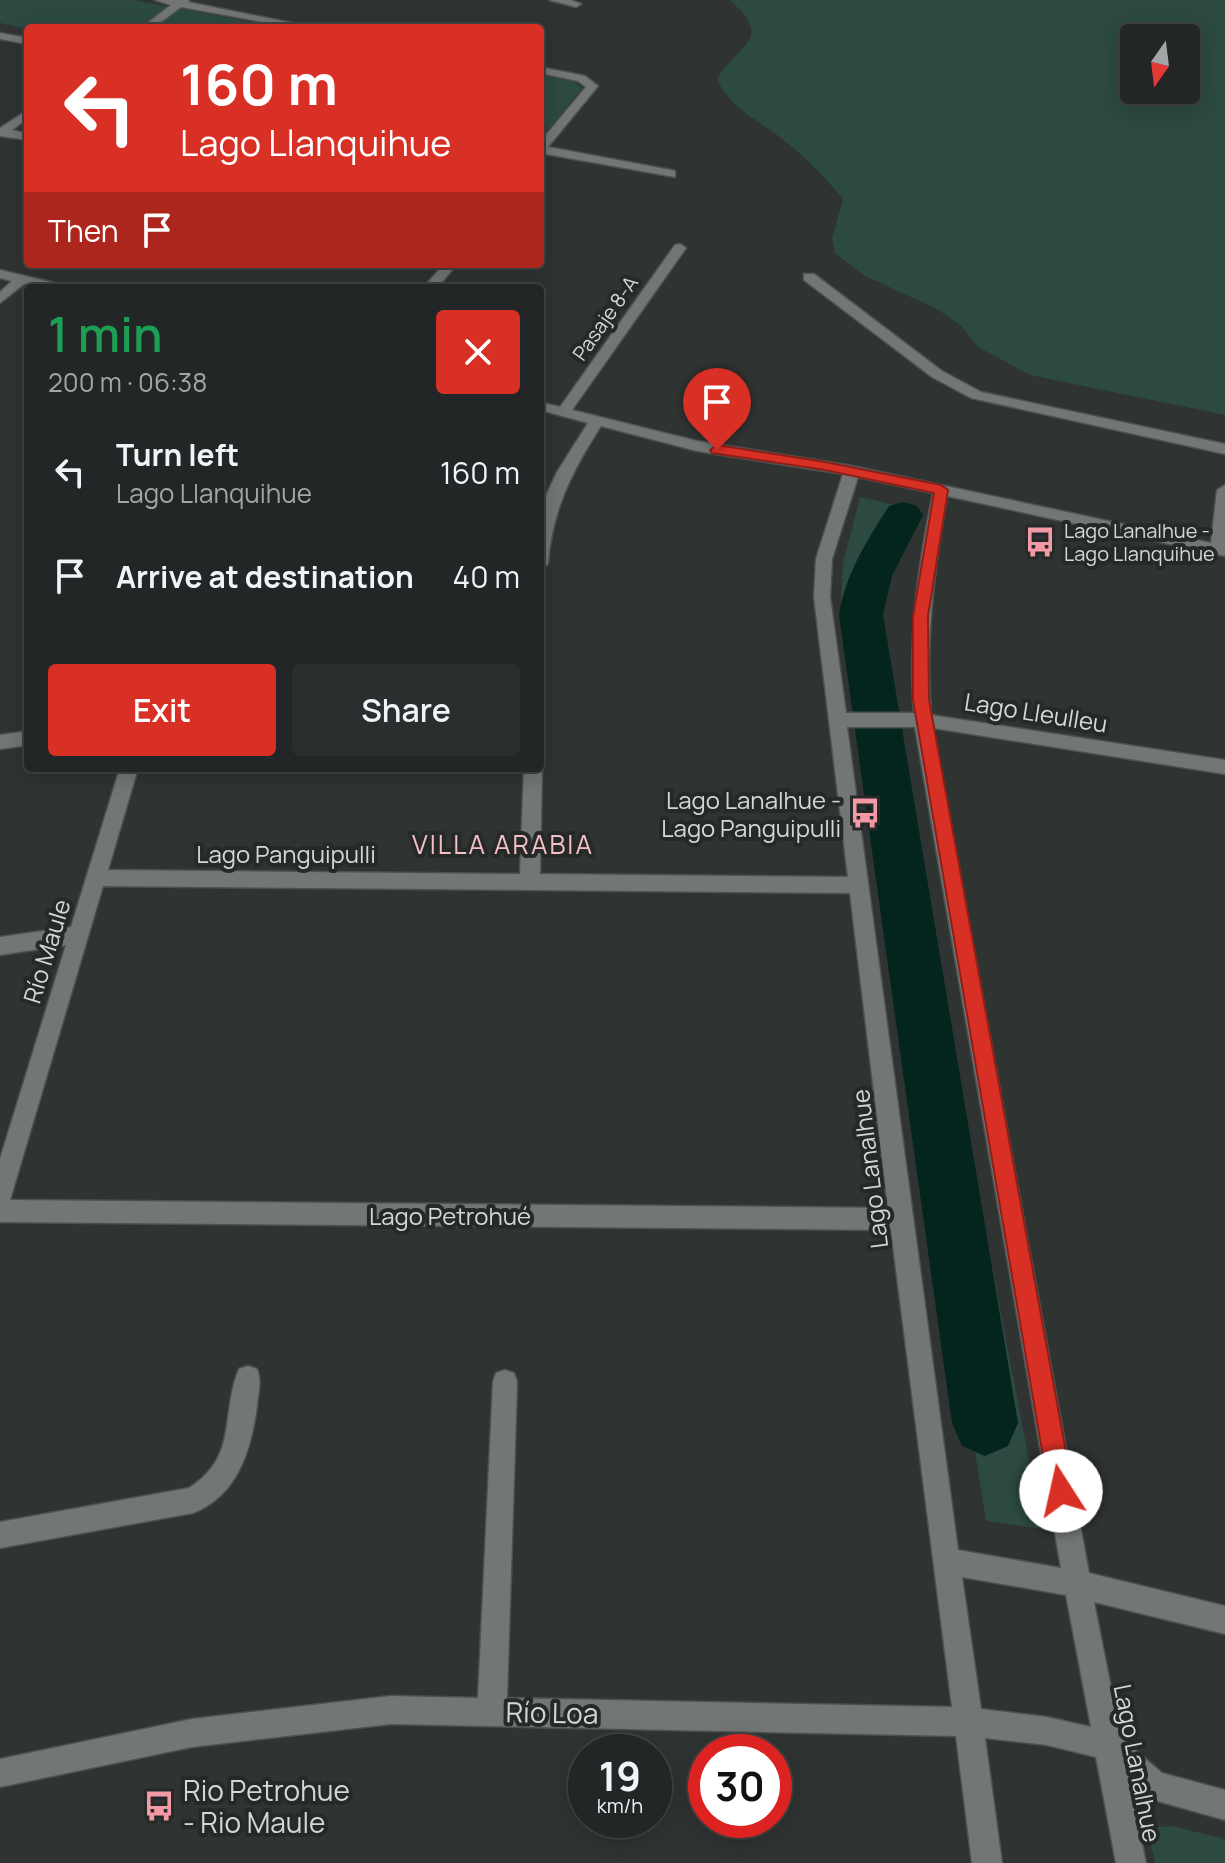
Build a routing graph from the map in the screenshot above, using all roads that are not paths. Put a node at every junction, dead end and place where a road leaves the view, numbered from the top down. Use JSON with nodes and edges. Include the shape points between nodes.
{"nodes":[{"id":1,"x":160,"y":0,"type":"edge"},
{"id":2,"x":554,"y":0,"type":"edge"},
{"id":3,"x":182,"y":2,"type":"edge"},
{"id":4,"x":576,"y":4,"type":"dead end"},
{"id":5,"x":152,"y":24,"type":"edge"},
{"id":6,"x":292,"y":24,"type":"edge"},
{"id":7,"x":0,"y":36,"type":"edge"},
{"id":8,"x":24,"y":40,"type":"edge"},
{"id":9,"x":544,"y":71,"type":"edge"},
{"id":10,"x":24,"y":116,"type":"edge"},
{"id":11,"x":1,"y":132,"type":"edge"},
{"id":12,"x":24,"y":136,"type":"edge"},
{"id":13,"x":544,"y":145,"type":"edge"},
{"id":14,"x":544,"y":150,"type":"edge"},
{"id":15,"x":671,"y":174,"type":"dead end"},
{"id":16,"x":680,"y":248,"type":"dead end"},
{"id":17,"x":448,"y":268,"type":"edge"},
{"id":18,"x":0,"y":274,"type":"edge"},
{"id":19,"x":809,"y":277,"type":"dead end"},
{"id":20,"x":22,"y":279,"type":"junction"},
{"id":21,"x":43,"y":284,"type":"edge"},
{"id":22,"x":434,"y":284,"type":"edge"},
{"id":23,"x":0,"y":299,"type":"edge"},
{"id":24,"x":544,"y":407,"type":"edge"},
{"id":25,"x":563,"y":412,"type":"junction"},
{"id":26,"x":597,"y":420,"type":"junction"},
{"id":27,"x":1225,"y":449,"type":"edge"},
{"id":28,"x":852,"y":471,"type":"junction"},
{"id":29,"x":941,"y":490,"type":"junction"},
{"id":30,"x":1225,"y":490,"type":"edge"},
{"id":31,"x":544,"y":521,"type":"edge"},
{"id":32,"x":1221,"y":550,"type":"edge"},
{"id":33,"x":839,"y":720,"type":"junction"},
{"id":34,"x":923,"y":720,"type":"junction"},
{"id":35,"x":24,"y":739,"type":"edge"},
{"id":36,"x":0,"y":742,"type":"edge"},
{"id":37,"x":1225,"y":767,"type":"edge"},
{"id":38,"x":128,"y":772,"type":"edge"},
{"id":39,"x":533,"y":772,"type":"edge"},
{"id":40,"x":95,"y":878,"type":"junction"},
{"id":41,"x":530,"y":881,"type":"junction"},
{"id":42,"x":861,"y":885,"type":"junction"},
{"id":43,"x":77,"y":935,"type":"junction"},
{"id":44,"x":0,"y":946,"type":"edge"},
{"id":45,"x":0,"y":1196,"type":"edge"},
{"id":46,"x":0,"y":1211,"type":"edge"},
{"id":47,"x":901,"y":1219,"type":"junction"},
{"id":48,"x":248,"y":1378,"type":"dead end"},
{"id":49,"x":505,"y":1382,"type":"dead end"},
{"id":50,"x":0,"y":1535,"type":"edge"},
{"id":51,"x":946,"y":1561,"type":"junction"},
{"id":52,"x":1077,"y":1584,"type":"junction"},
{"id":53,"x":1225,"y":1620,"type":"edge"},
{"id":54,"x":492,"y":1710,"type":"junction"},
{"id":55,"x":967,"y":1722,"type":"junction"},
{"id":56,"x":1108,"y":1746,"type":"junction"},
{"id":57,"x":0,"y":1773,"type":"edge"},
{"id":58,"x":1225,"y":1805,"type":"edge"},
{"id":59,"x":987,"y":1863,"type":"edge"},
{"id":60,"x":1131,"y":1863,"type":"edge"}],
"edges":[{"from":1,"to":3,"type":"street"},
{"from":2,"to":4,"type":"street"},
{"from":3,"to":5,"type":"street"},
{"from":3,"to":6,"type":"street"},
{"from":7,"to":8,"type":"street"},
{"from":9,"to":13,"type":"street","via":[[581,78],[592,86]]},
{"from":10,"to":11,"type":"street"},
{"from":11,"to":12,"type":"street"},
{"from":14,"to":15,"type":"street"},
{"from":16,"to":25,"type":"street","name":"Pasaje 8-A"},
{"from":17,"to":22,"type":"street"},
{"from":18,"to":20,"type":"street"},
{"from":19,"to":27,"type":"street","via":[[937,374],[976,395]]},
{"from":20,"to":21,"type":"street"},
{"from":20,"to":23,"type":"street"},
{"from":24,"to":25,"type":"street"},
{"from":25,"to":26,"type":"street"},
{"from":26,"to":28,"type":"street","via":[[736,454]]},
{"from":26,"to":31,"type":"street","via":[[551,495]]},
{"from":28,"to":29,"type":"street"},
{"from":28,"to":33,"type":"street","name":"Lago Lanalhue","via":[[822,574]]},
{"from":29,"to":32,"type":"street"},
{"from":29,"to":34,"type":"street","name":"Lago Lanalhue","via":[[921,616]]},
{"from":30,"to":32,"type":"street"},
{"from":33,"to":34,"type":"street","name":"Lago Lleulleu"},
{"from":33,"to":42,"type":"street","name":"Lago Lanalhue"},
{"from":34,"to":37,"type":"street","name":"Lago Lleulleu"},
{"from":34,"to":52,"type":"street","name":"Lago Lanalhue"},
{"from":35,"to":36,"type":"street"},
{"from":38,"to":40,"type":"street","name":"Río Maule"},
{"from":39,"to":41,"type":"street"},
{"from":40,"to":41,"type":"street","name":"Lago Panguipulli"},
{"from":40,"to":43,"type":"street","name":"Río Maule"},
{"from":41,"to":42,"type":"street","name":"Lago Panguipulli"},
{"from":42,"to":47,"type":"street","name":"Lago Lanalhue"},
{"from":43,"to":44,"type":"street"},
{"from":43,"to":45,"type":"street","name":"Río Maule"},
{"from":46,"to":47,"type":"street","name":"Lago Petrohué"},
{"from":47,"to":51,"type":"street","name":"Lago Lanalhue"},
{"from":48,"to":50,"type":"street","via":[[237,1452],[206,1493],[193,1500]]},
{"from":49,"to":54,"type":"street"},
{"from":51,"to":52,"type":"street"},
{"from":51,"to":55,"type":"street","name":"Lago Lanalhue"},
{"from":52,"to":53,"type":"street"},
{"from":52,"to":56,"type":"street","name":"Lago Lanalhue"},
{"from":54,"to":55,"type":"street","name":"Río Loa"},
{"from":54,"to":57,"type":"street","name":"Río Loa","via":[[391,1710],[276,1722],[192,1733]]},
{"from":55,"to":56,"type":"street","name":"Río Loa","via":[[1047,1731]]},
{"from":55,"to":59,"type":"street","name":"Lago Lanalhue"},
{"from":56,"to":58,"type":"street","via":[[1154,1785]]},
{"from":56,"to":60,"type":"street","name":"Lago Lanalhue"}]}
